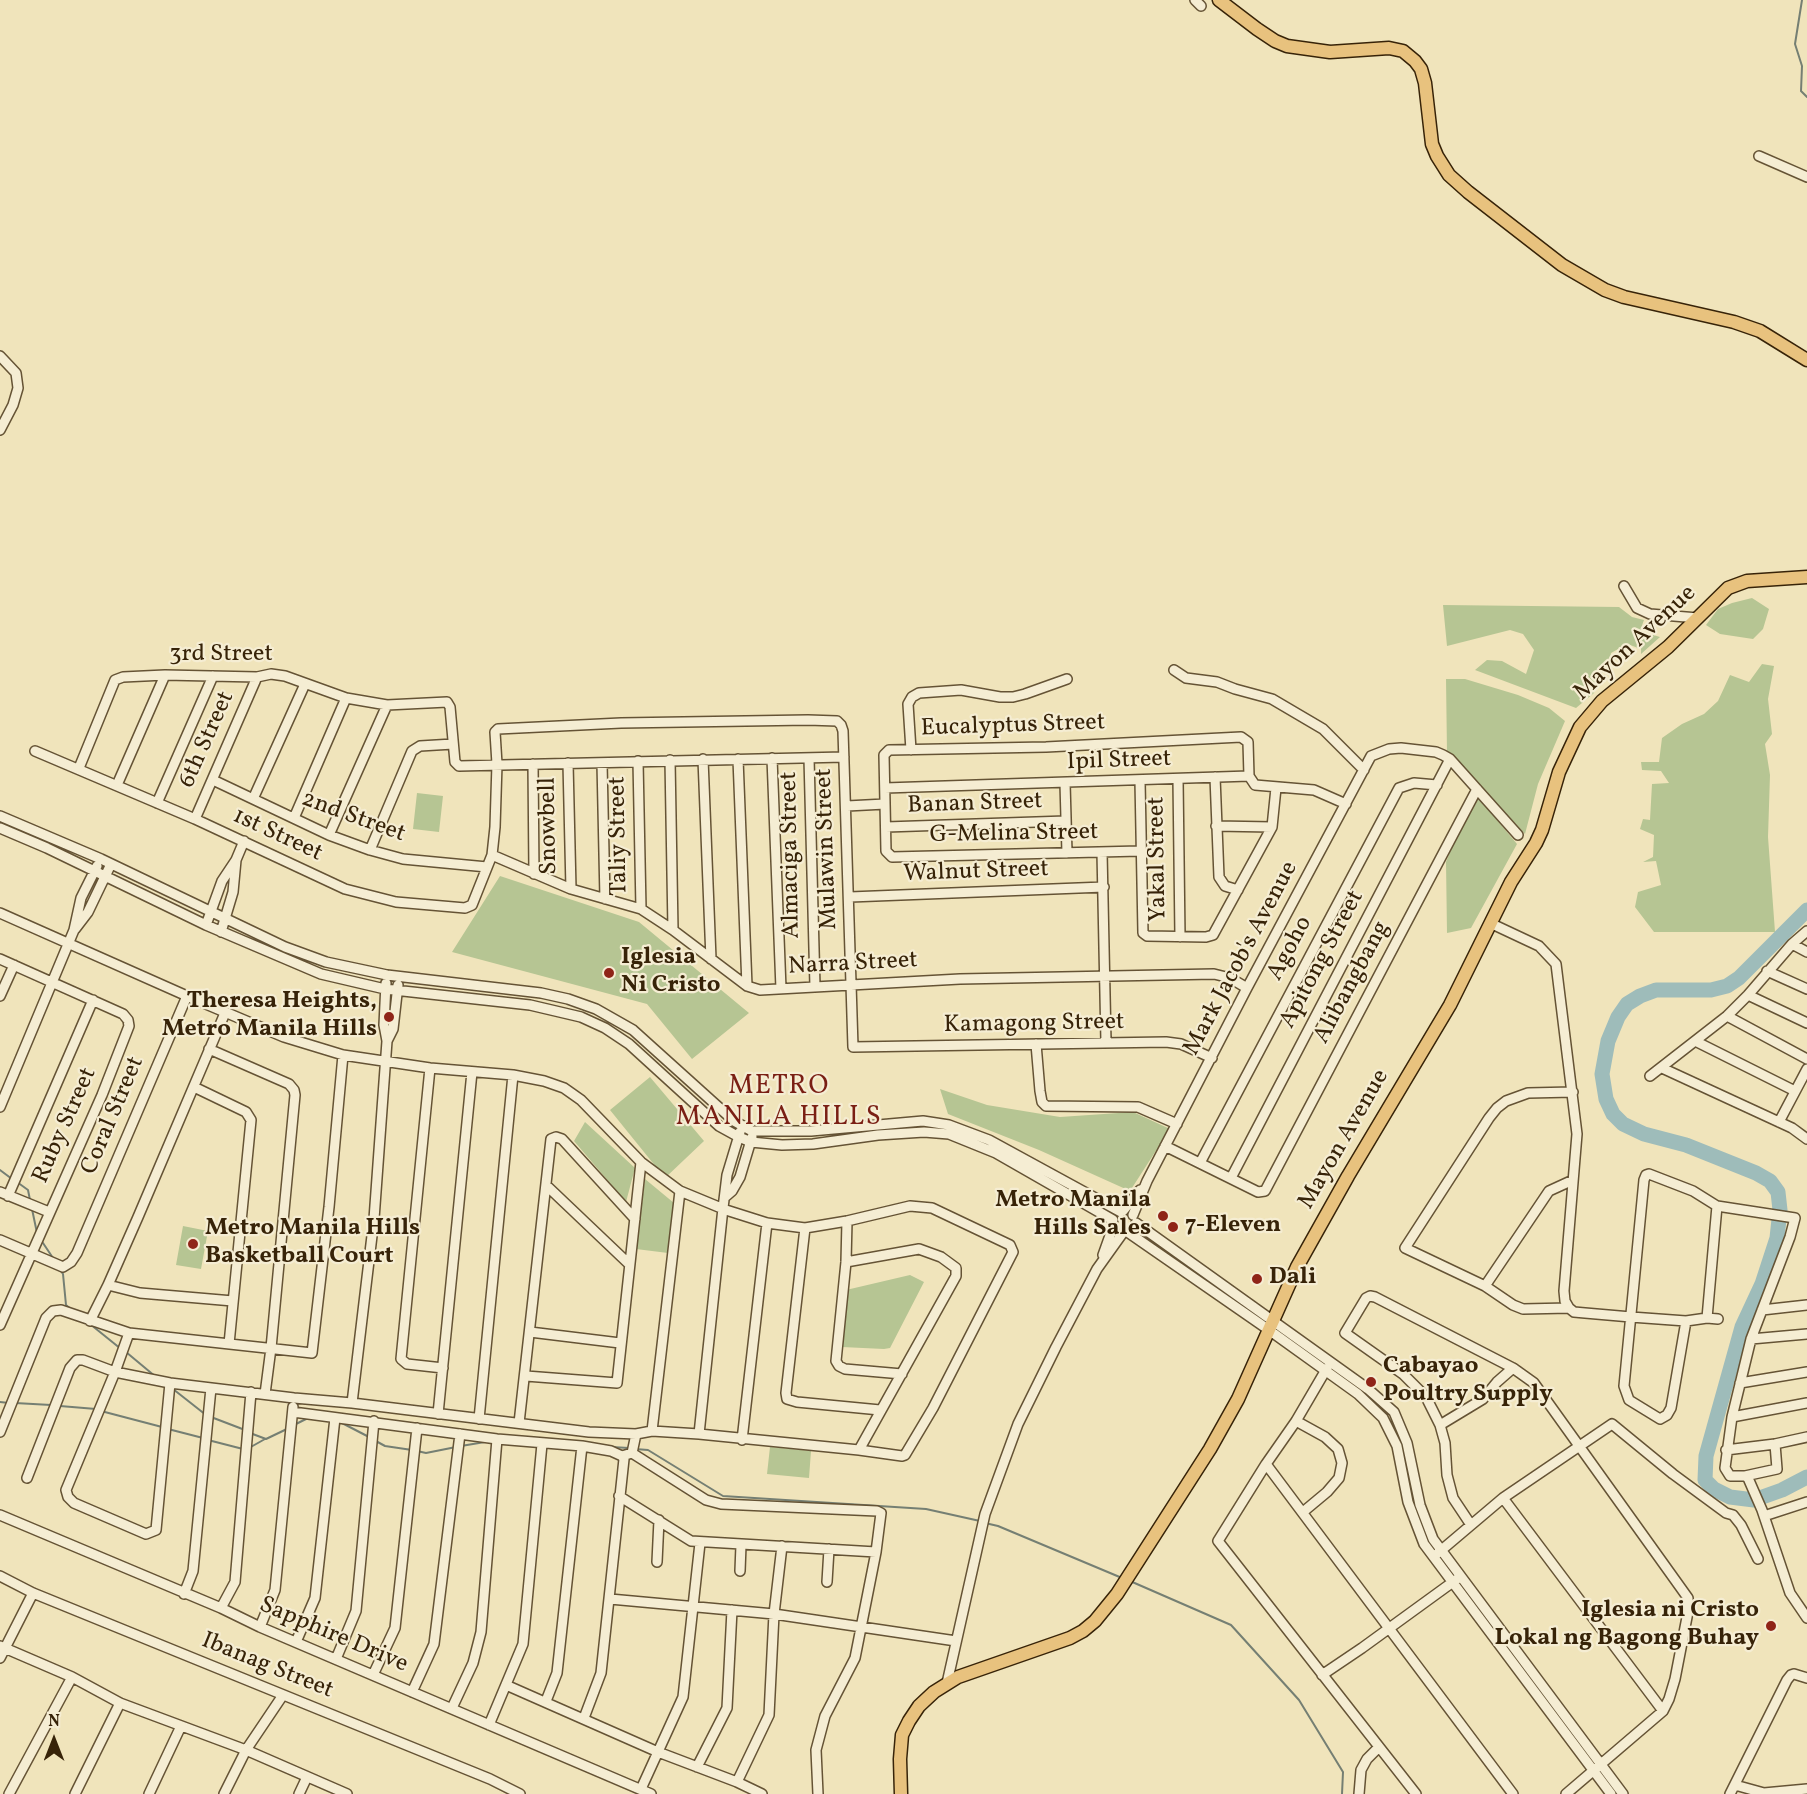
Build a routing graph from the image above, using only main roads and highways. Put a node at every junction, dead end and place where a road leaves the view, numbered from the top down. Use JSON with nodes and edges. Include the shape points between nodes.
{"nodes":[{"id":1,"x":1219,"y":0,"type":"edge"},
{"id":2,"x":1807,"y":360,"type":"edge"},
{"id":3,"x":1807,"y":577,"type":"edge"},
{"id":4,"x":901,"y":1794,"type":"edge"}],
"edges":[{"from":1,"to":2,"type":"main road","via":[[1287,46],[1330,52],[1389,48],[1403,51],[1421,69],[1432,144],[1449,175],[1562,265],[1624,297],[1760,331]]},
{"from":3,"to":4,"type":"main road","name":"Mayon Avenue","via":[[1736,584],[1718,595],[1668,647],[1602,701],[1580,727],[1559,772],[1539,837],[1511,882],[1450,1005],[1301,1259],[1238,1399],[1210,1449],[1117,1594],[1095,1621],[1070,1638],[969,1672],[947,1683],[919,1706],[905,1729],[900,1749]]}]}
